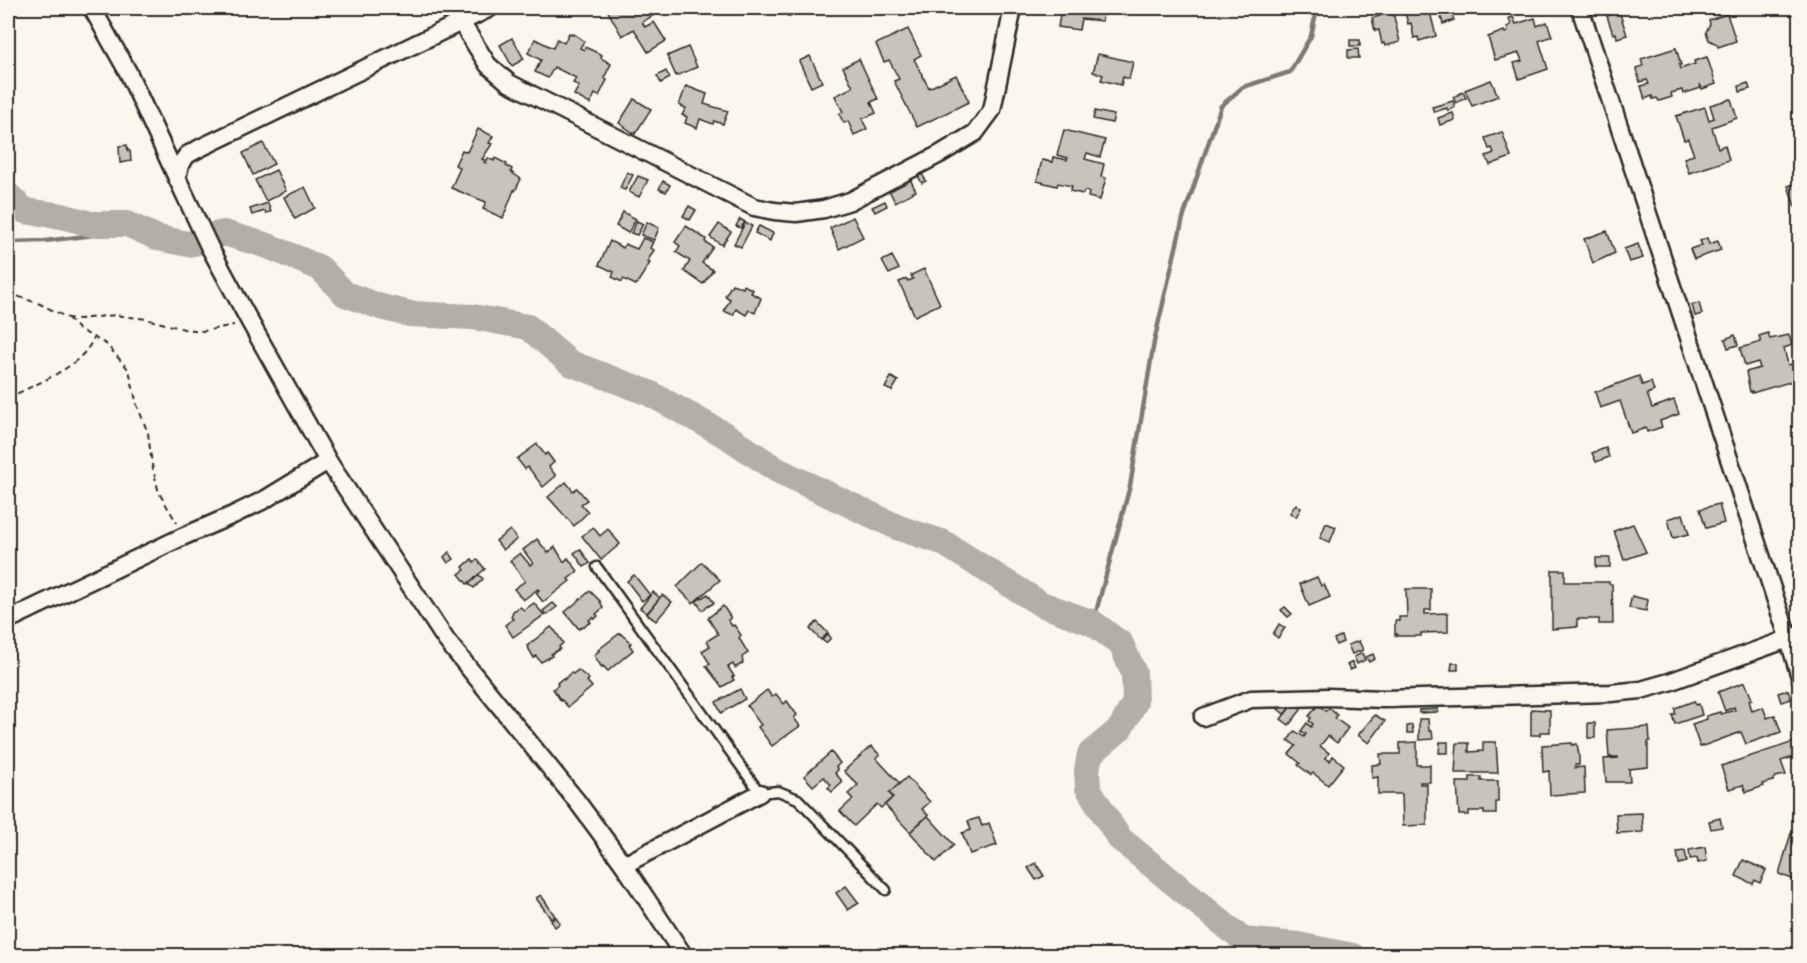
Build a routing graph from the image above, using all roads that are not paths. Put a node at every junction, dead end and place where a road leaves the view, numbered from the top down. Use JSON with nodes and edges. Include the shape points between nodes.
{"nodes":[{"id":1,"x":92,"y":8,"type":"edge"},
{"id":2,"x":490,"y":8,"type":"edge"},
{"id":3,"x":1013,"y":8,"type":"edge"},
{"id":4,"x":1580,"y":8,"type":"edge"},
{"id":5,"x":460,"y":22,"type":"junction"},
{"id":6,"x":177,"y":178,"type":"junction"},
{"id":7,"x":328,"y":461,"type":"junction"},
{"id":8,"x":597,"y":567,"type":"dead end"},
{"id":9,"x":8,"y":620,"type":"edge"},
{"id":10,"x":1795,"y":637,"type":"edge"},
{"id":11,"x":1800,"y":677,"type":"edge"},
{"id":12,"x":1203,"y":717,"type":"dead end"},
{"id":13,"x":760,"y":793,"type":"junction"},
{"id":14,"x":624,"y":865,"type":"junction"},
{"id":15,"x":886,"y":890,"type":"dead end"},
{"id":16,"x":684,"y":956,"type":"edge"}],
"edges":[{"from":1,"to":6,"type":"street","via":[[128,72]]},
{"from":2,"to":5,"type":"street"},
{"from":3,"to":5,"type":"street","via":[[992,110],[975,133],[850,201],[796,213],[754,207],[509,83],[488,65]]},
{"from":4,"to":10,"type":"street"},
{"from":5,"to":6,"type":"street","via":[[187,155]]},
{"from":6,"to":7,"type":"street","via":[[249,322]]},
{"from":7,"to":9,"type":"street","via":[[264,500]]},
{"from":7,"to":14,"type":"street","via":[[446,640]]},
{"from":8,"to":13,"type":"lane"},
{"from":10,"to":11,"type":"street"},
{"from":10,"to":12,"type":"street","via":[[1641,690],[1384,699],[1251,699]]},
{"from":13,"to":14,"type":"street"},
{"from":13,"to":15,"type":"lane","via":[[777,791],[798,799]]},
{"from":14,"to":16,"type":"street"}]}
